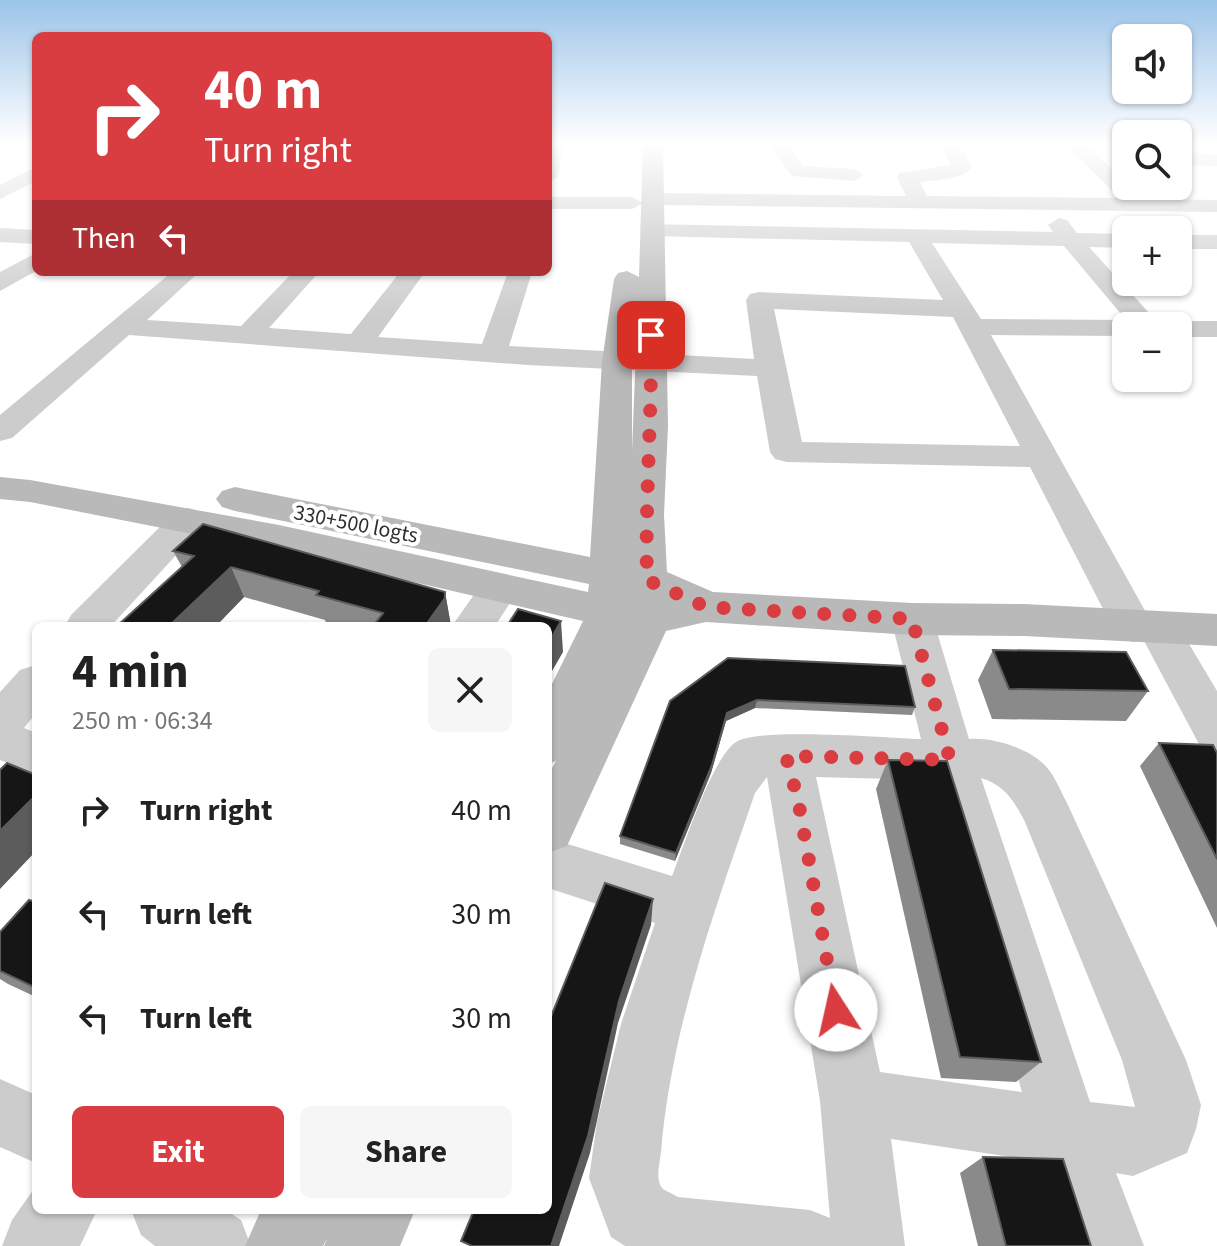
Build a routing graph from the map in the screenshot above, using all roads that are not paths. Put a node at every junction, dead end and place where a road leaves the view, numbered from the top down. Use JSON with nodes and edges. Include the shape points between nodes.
{"nodes":[{"id":1,"x":644,"y":201,"type":"edge"},
{"id":2,"x":647,"y":201,"type":"edge"},
{"id":3,"x":917,"y":201,"type":"edge"},
{"id":4,"x":1135,"y":201,"type":"edge"},
{"id":5,"x":552,"y":203,"type":"edge"},
{"id":6,"x":920,"y":204,"type":"junction"},
{"id":7,"x":1138,"y":204,"type":"junction"},
{"id":8,"x":1043,"y":205,"type":"junction"},
{"id":9,"x":1217,"y":206,"type":"edge"},
{"id":10,"x":646,"y":210,"type":"junction"},
{"id":11,"x":0,"y":235,"type":"edge"},
{"id":12,"x":32,"y":237,"type":"edge"},
{"id":13,"x":917,"y":237,"type":"junction"},
{"id":14,"x":1072,"y":240,"type":"junction"},
{"id":15,"x":1112,"y":241,"type":"edge"},
{"id":16,"x":1197,"y":242,"type":"edge"},
{"id":17,"x":1217,"y":261,"type":"edge"},
{"id":18,"x":32,"y":263,"type":"edge"},
{"id":19,"x":183,"y":276,"type":"edge"},
{"id":20,"x":303,"y":276,"type":"edge"},
{"id":21,"x":410,"y":276,"type":"edge"},
{"id":22,"x":519,"y":276,"type":"edge"},
{"id":23,"x":0,"y":283,"type":"edge"},
{"id":24,"x":1134,"y":312,"type":"edge"},
{"id":25,"x":967,"y":318,"type":"junction"},
{"id":26,"x":126,"y":327,"type":"junction"},
{"id":27,"x":1112,"y":327,"type":"edge"},
{"id":28,"x":1192,"y":329,"type":"edge"},
{"id":29,"x":1217,"y":329,"type":"edge"},
{"id":30,"x":249,"y":334,"type":"junction"},
{"id":31,"x":360,"y":341,"type":"junction"},
{"id":32,"x":493,"y":353,"type":"junction"},
{"id":33,"x":617,"y":362,"type":"junction"},
{"id":34,"x":651,"y":366,"type":"junction"},
{"id":35,"x":770,"y":368,"type":"junction"},
{"id":36,"x":0,"y":431,"type":"edge"},
{"id":37,"x":1043,"y":457,"type":"junction"},
{"id":38,"x":0,"y":458,"type":"edge"},
{"id":39,"x":0,"y":488,"type":"edge"},
{"id":40,"x":188,"y":520,"type":"junction"},
{"id":41,"x":499,"y":589,"type":"junction"},
{"id":42,"x":629,"y":597,"type":"junction"},
{"id":43,"x":912,"y":619,"type":"junction"},
{"id":44,"x":90,"y":622,"type":"edge"},
{"id":45,"x":476,"y":622,"type":"edge"},
{"id":46,"x":1146,"y":627,"type":"junction"},
{"id":47,"x":1217,"y":630,"type":"edge"},
{"id":48,"x":32,"y":687,"type":"edge"},
{"id":49,"x":0,"y":723,"type":"edge"},
{"id":50,"x":1217,"y":732,"type":"edge"},
{"id":51,"x":552,"y":736,"type":"edge"},
{"id":52,"x":0,"y":739,"type":"edge"},
{"id":53,"x":32,"y":752,"type":"edge"},
{"id":54,"x":786,"y":756,"type":"junction"},
{"id":55,"x":950,"y":760,"type":"junction"},
{"id":56,"x":552,"y":821,"type":"edge"},
{"id":57,"x":552,"y":864,"type":"edge"},
{"id":58,"x":688,"y":907,"type":"junction"},
{"id":59,"x":853,"y":1101,"type":"junction"},
{"id":60,"x":0,"y":1112,"type":"edge"},
{"id":61,"x":32,"y":1128,"type":"edge"},
{"id":62,"x":1067,"y":1134,"type":"junction"},
{"id":63,"x":59,"y":1214,"type":"edge"},
{"id":64,"x":171,"y":1214,"type":"edge"},
{"id":65,"x":300,"y":1214,"type":"edge"},
{"id":66,"x":376,"y":1214,"type":"edge"},
{"id":67,"x":38,"y":1246,"type":"edge"},
{"id":68,"x":215,"y":1246,"type":"edge"},
{"id":69,"x":283,"y":1246,"type":"edge"},
{"id":70,"x":362,"y":1246,"type":"edge"},
{"id":71,"x":810,"y":1246,"type":"edge"},
{"id":72,"x":869,"y":1246,"type":"edge"},
{"id":73,"x":1108,"y":1246,"type":"edge"}],
"edges":[{"from":1,"to":10,"type":"street"},
{"from":2,"to":10,"type":"street"},
{"from":3,"to":6,"type":"street"},
{"from":4,"to":7,"type":"street"},
{"from":5,"to":10,"type":"street"},
{"from":6,"to":8,"type":"street"},
{"from":6,"to":10,"type":"street"},
{"from":7,"to":8,"type":"street"},
{"from":7,"to":9,"type":"street"},
{"from":8,"to":14,"type":"street"},
{"from":10,"to":13,"type":"street"},
{"from":10,"to":33,"type":"street"},
{"from":10,"to":34,"type":"street"},
{"from":11,"to":12,"type":"street"},
{"from":13,"to":14,"type":"street"},
{"from":13,"to":25,"type":"street"},
{"from":14,"to":15,"type":"street"},
{"from":14,"to":24,"type":"street"},
{"from":16,"to":17,"type":"street"},
{"from":18,"to":23,"type":"street"},
{"from":19,"to":26,"type":"street"},
{"from":20,"to":30,"type":"street"},
{"from":21,"to":31,"type":"street"},
{"from":22,"to":32,"type":"street"},
{"from":25,"to":27,"type":"street"},
{"from":25,"to":35,"type":"street","via":[[759,300]]},
{"from":25,"to":37,"type":"street"},
{"from":26,"to":30,"type":"street"},
{"from":26,"to":36,"type":"street"},
{"from":28,"to":29,"type":"street"},
{"from":30,"to":31,"type":"street"},
{"from":31,"to":32,"type":"street"},
{"from":32,"to":33,"type":"street"},
{"from":33,"to":34,"type":"street"},
{"from":33,"to":42,"type":"street","via":[[615,494]]},
{"from":34,"to":35,"type":"street"},
{"from":34,"to":42,"type":"street","via":[[645,515]]},
{"from":35,"to":37,"type":"street","via":[[787,452]]},
{"from":37,"to":46,"type":"street"},
{"from":38,"to":42,"type":"street","name":"330+500 logts","via":[[340,518]]},
{"from":39,"to":40,"type":"street"},
{"from":40,"to":41,"type":"street"},
{"from":40,"to":44,"type":"street"},
{"from":41,"to":42,"type":"street"},
{"from":41,"to":45,"type":"street"},
{"from":42,"to":43,"type":"street","via":[[706,607]]},
{"from":42,"to":51,"type":"street"},
{"from":42,"to":56,"type":"street","via":[[637,650]]},
{"from":43,"to":46,"type":"street"},
{"from":43,"to":55,"type":"street"},
{"from":46,"to":47,"type":"street"},
{"from":46,"to":50,"type":"street"},
{"from":48,"to":49,"type":"street"},
{"from":52,"to":53,"type":"street"},
{"from":54,"to":55,"type":"street"},
{"from":54,"to":58,"type":"street","via":[[752,757],[733,785]]},
{"from":54,"to":59,"type":"street"},
{"from":55,"to":62,"type":"street"},
{"from":55,"to":62,"type":"street","via":[[985,758],[1014,769],[1031,784],[1142,1032],[1168,1105],[1163,1129],[1133,1142]]},
{"from":57,"to":58,"type":"street"},
{"from":58,"to":71,"type":"street","via":[[652,1024],[630,1122],[624,1178],[632,1201],[636,1212],[669,1232]]},
{"from":59,"to":62,"type":"street"},
{"from":59,"to":72,"type":"street"},
{"from":60,"to":61,"type":"street"},
{"from":62,"to":73,"type":"street"},
{"from":63,"to":67,"type":"street"},
{"from":64,"to":68,"type":"street"},
{"from":65,"to":69,"type":"street"},
{"from":66,"to":70,"type":"street"}]}
